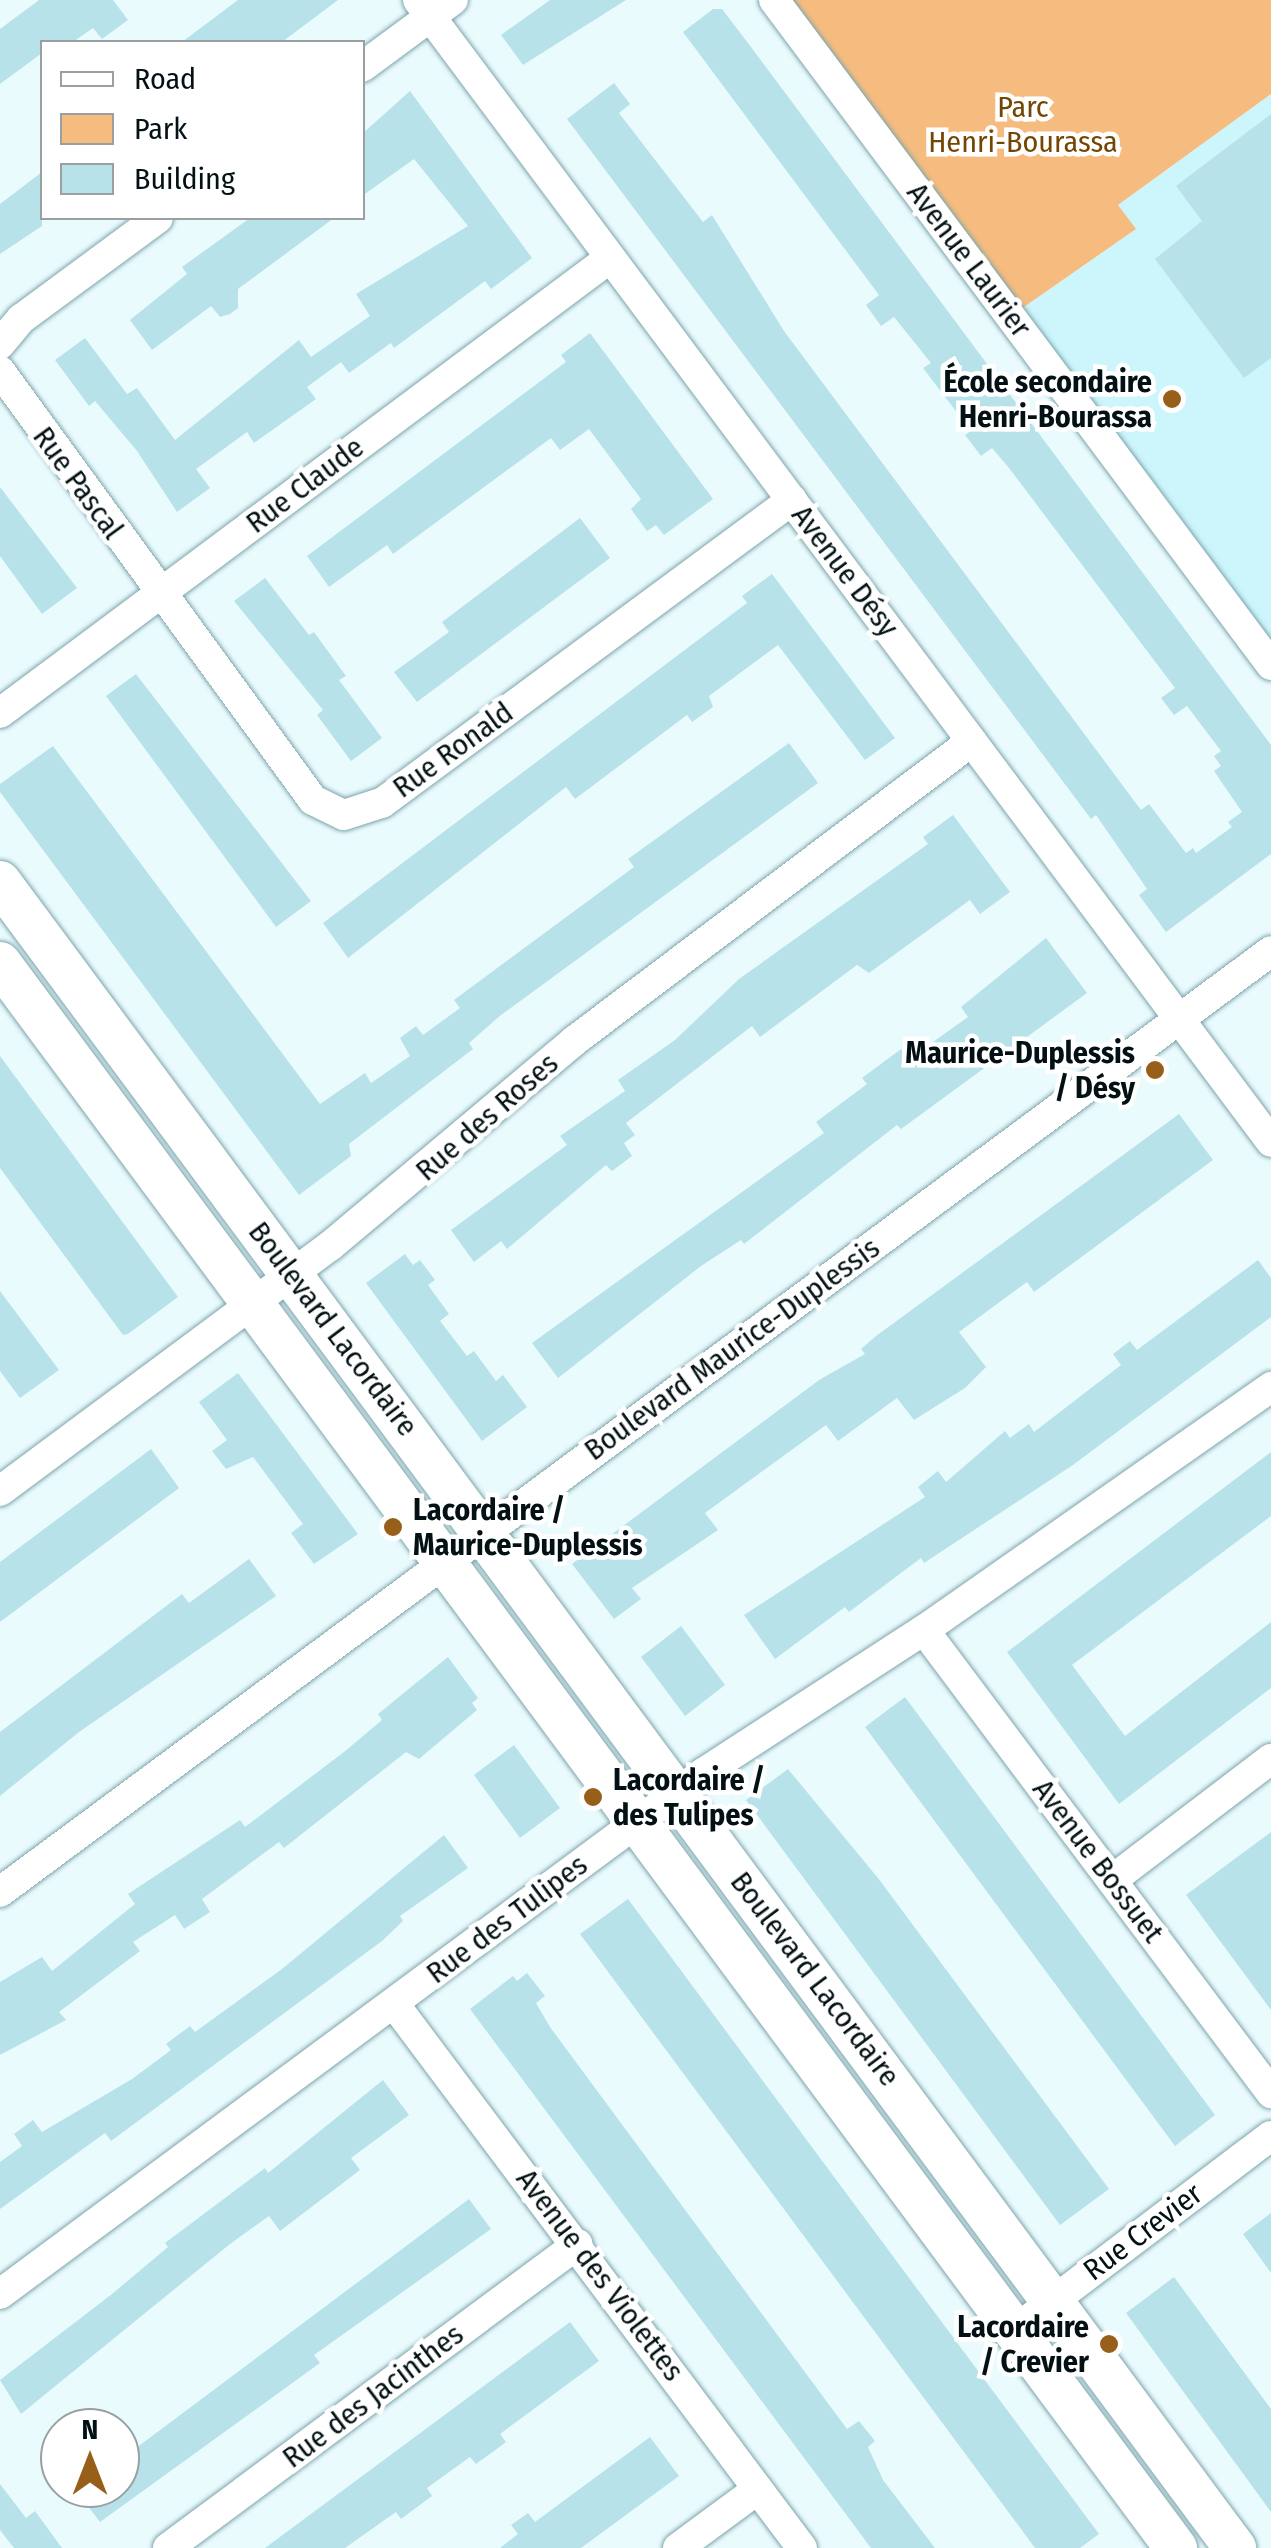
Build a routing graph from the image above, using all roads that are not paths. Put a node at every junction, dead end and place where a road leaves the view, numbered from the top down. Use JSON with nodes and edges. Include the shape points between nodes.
{"nodes":[{"id":1,"x":774,"y":0,"type":"edge"},
{"id":2,"x":434,"y":5,"type":"edge"},
{"id":3,"x":365,"y":63,"type":"edge"},
{"id":4,"x":155,"y":220,"type":"edge"},
{"id":5,"x":610,"y":258,"type":"junction"},
{"id":6,"x":0,"y":344,"type":"edge"},
{"id":7,"x":0,"y":370,"type":"edge"},
{"id":8,"x":792,"y":500,"type":"junction"},
{"id":9,"x":159,"y":594,"type":"junction"},
{"id":10,"x":1271,"y":665,"type":"edge"},
{"id":11,"x":0,"y":713,"type":"edge"},
{"id":12,"x":972,"y":740,"type":"junction"},
{"id":13,"x":0,"y":882,"type":"edge"},
{"id":14,"x":1271,"y":950,"type":"edge"},
{"id":15,"x":0,"y":963,"type":"edge"},
{"id":16,"x":1180,"y":1018,"type":"junction"},
{"id":17,"x":1271,"y":1142,"type":"edge"},
{"id":18,"x":293,"y":1274,"type":"junction"},
{"id":19,"x":252,"y":1303,"type":"junction"},
{"id":20,"x":1271,"y":1387,"type":"edge"},
{"id":21,"x":3,"y":1481,"type":"edge"},
{"id":22,"x":484,"y":1532,"type":"junction"},
{"id":23,"x":446,"y":1561,"type":"junction"},
{"id":24,"x":924,"y":1630,"type":"junction"},
{"id":25,"x":1271,"y":1759,"type":"edge"},
{"id":26,"x":678,"y":1794,"type":"junction"},
{"id":27,"x":637,"y":1822,"type":"junction"},
{"id":28,"x":1112,"y":1880,"type":"junction"},
{"id":29,"x":0,"y":1892,"type":"edge"},
{"id":30,"x":395,"y":2004,"type":"junction"},
{"id":31,"x":1271,"y":2093,"type":"edge"},
{"id":32,"x":1271,"y":2136,"type":"edge"},
{"id":33,"x":578,"y":2244,"type":"junction"},
{"id":34,"x":0,"y":2294,"type":"edge"},
{"id":35,"x":1053,"y":2300,"type":"junction"},
{"id":36,"x":1015,"y":2330,"type":"junction"},
{"id":37,"x":758,"y":2490,"type":"junction"},
{"id":38,"x":168,"y":2548,"type":"edge"},
{"id":39,"x":678,"y":2548,"type":"edge"},
{"id":40,"x":802,"y":2548,"type":"edge"},
{"id":41,"x":1176,"y":2548,"type":"edge"},
{"id":42,"x":1236,"y":2548,"type":"edge"}],
"edges":[{"from":1,"to":10,"type":"street","name":"Avenue Laurier"},
{"from":2,"to":3,"type":"street"},
{"from":2,"to":5,"type":"street","name":"Avenue Désy"},
{"from":4,"to":6,"type":"street","via":[[20,319]]},
{"from":5,"to":8,"type":"street","name":"Avenue Désy"},
{"from":5,"to":9,"type":"street","name":"Rue Claude"},
{"from":7,"to":9,"type":"street","name":"Rue Pascal"},
{"from":8,"to":9,"type":"street","name":"Rue Ronald","via":[[382,803],[344,815],[314,800]]},
{"from":8,"to":12,"type":"street","name":"Avenue Désy"},
{"from":9,"to":11,"type":"street","name":"Rue Claude"},
{"from":12,"to":16,"type":"street","name":"Avenue Désy"},
{"from":12,"to":18,"type":"street","name":"Rue des Roses","via":[[574,1041]]},
{"from":13,"to":18,"type":"main road","name":"Boulevard Lacordaire"},
{"from":14,"to":16,"type":"street","name":"Boulevard Maurice-Duplessis"},
{"from":15,"to":19,"type":"main road","name":"Boulevard Lacordaire"},
{"from":16,"to":17,"type":"street","name":"Avenue Désy"},
{"from":16,"to":22,"type":"street","name":"Boulevard Maurice-Duplessis"},
{"from":18,"to":19,"type":"street","name":"Rue des Roses"},
{"from":18,"to":22,"type":"main road","name":"Boulevard Lacordaire"},
{"from":19,"to":21,"type":"street","name":"Rue des Roses"},
{"from":19,"to":23,"type":"main road","name":"Boulevard Lacordaire"},
{"from":20,"to":24,"type":"street","name":"Rue des Tulipes"},
{"from":22,"to":23,"type":"street","name":"Boulevard Maurice-Duplessis"},
{"from":22,"to":26,"type":"main road","name":"Boulevard Lacordaire"},
{"from":23,"to":27,"type":"main road","name":"Boulevard Lacordaire"},
{"from":23,"to":29,"type":"street","name":"Boulevard Maurice-Duplessis"},
{"from":24,"to":26,"type":"street","name":"Rue des Tulipes"},
{"from":24,"to":28,"type":"street","name":"Avenue Bossuet"},
{"from":25,"to":28,"type":"street"},
{"from":26,"to":27,"type":"street","name":"Rue des Tulipes"},
{"from":26,"to":35,"type":"main road","name":"Boulevard Lacordaire"},
{"from":27,"to":30,"type":"street","name":"Rue des Tulipes"},
{"from":27,"to":36,"type":"main road","name":"Boulevard Lacordaire"},
{"from":28,"to":31,"type":"street","name":"Avenue Bossuet"},
{"from":30,"to":33,"type":"street","name":"Avenue des Violettes"},
{"from":30,"to":34,"type":"street","name":"Rue des Tulipes"},
{"from":32,"to":35,"type":"street","name":"Rue Crevier"},
{"from":33,"to":37,"type":"street","name":"Avenue des Violettes"},
{"from":33,"to":38,"type":"street","name":"Rue des Jacinthes"},
{"from":35,"to":36,"type":"street","name":"Rue Crevier"},
{"from":35,"to":42,"type":"main road","name":"Boulevard Lacordaire"},
{"from":36,"to":41,"type":"main road","name":"Boulevard Lacordaire"},
{"from":37,"to":39,"type":"street"},
{"from":37,"to":40,"type":"street","name":"Avenue des Violettes"}]}
